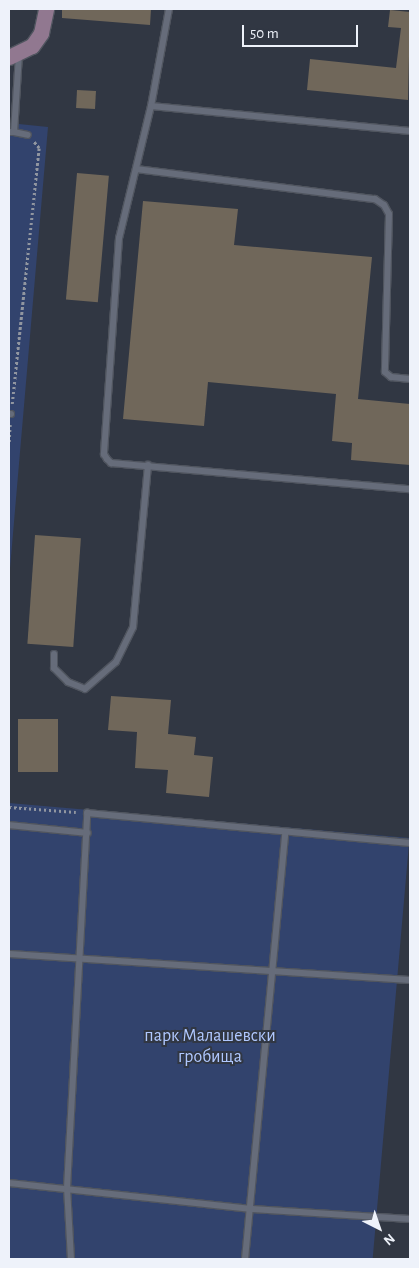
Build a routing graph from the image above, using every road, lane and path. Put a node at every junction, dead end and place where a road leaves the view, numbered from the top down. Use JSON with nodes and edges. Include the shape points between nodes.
{"nodes":[{"id":1,"x":46,"y":9,"type":"edge"},
{"id":2,"x":169,"y":9,"type":"edge"},
{"id":3,"x":14,"y":55,"type":"edge"},
{"id":4,"x":151,"y":106,"type":"junction"},
{"id":5,"x":410,"y":131,"type":"edge"},
{"id":6,"x":12,"y":132,"type":"edge"},
{"id":7,"x":28,"y":135,"type":"joint"},
{"id":8,"x":136,"y":168,"type":"junction"},
{"id":9,"x":410,"y":379,"type":"edge"},
{"id":10,"x":10,"y":414,"type":"edge"},
{"id":11,"x":9,"y":442,"type":"edge"},
{"id":12,"x":148,"y":465,"type":"junction"},
{"id":13,"x":410,"y":489,"type":"edge"},
{"id":14,"x":54,"y":654,"type":"dead end"},
{"id":15,"x":9,"y":807,"type":"edge"},
{"id":16,"x":87,"y":813,"type":"junction"},
{"id":17,"x":9,"y":825,"type":"edge"},
{"id":18,"x":285,"y":832,"type":"junction"},
{"id":19,"x":88,"y":833,"type":"junction"},
{"id":20,"x":410,"y":843,"type":"edge"},
{"id":21,"x":9,"y":954,"type":"edge"},
{"id":22,"x":81,"y":959,"type":"junction"},
{"id":23,"x":272,"y":969,"type":"junction"},
{"id":24,"x":410,"y":980,"type":"edge"},
{"id":25,"x":9,"y":1183,"type":"edge"},
{"id":26,"x":67,"y":1188,"type":"junction"},
{"id":27,"x":252,"y":1209,"type":"junction"},
{"id":28,"x":410,"y":1219,"type":"edge"},
{"id":29,"x":71,"y":1259,"type":"edge"},
{"id":30,"x":245,"y":1259,"type":"edge"}],
"edges":[{"from":1,"to":3,"type":"street","via":[[41,33],[32,46]]},
{"from":2,"to":4,"type":"lane"},
{"from":3,"to":6,"type":"lane"},
{"from":4,"to":5,"type":"lane"},
{"from":4,"to":8,"type":"lane"},
{"from":6,"to":7,"type":"lane"},
{"from":7,"to":10,"type":"path","via":[[39,148]]},
{"from":8,"to":9,"type":"lane","via":[[375,199],[384,205],[389,214],[385,372],[391,377]]},
{"from":8,"to":12,"type":"lane","via":[[120,238],[104,454],[111,463]]},
{"from":10,"to":11,"type":"path"},
{"from":12,"to":13,"type":"lane"},
{"from":12,"to":14,"type":"lane","via":[[133,627],[116,662],[86,689],[68,682],[54,668]]},
{"from":15,"to":16,"type":"path"},
{"from":16,"to":18,"type":"lane"},
{"from":16,"to":19,"type":"lane"},
{"from":17,"to":19,"type":"lane"},
{"from":18,"to":20,"type":"lane"},
{"from":18,"to":23,"type":"lane"},
{"from":19,"to":22,"type":"lane"},
{"from":21,"to":22,"type":"lane"},
{"from":22,"to":23,"type":"lane"},
{"from":22,"to":26,"type":"lane"},
{"from":23,"to":24,"type":"lane"},
{"from":23,"to":27,"type":"lane"},
{"from":25,"to":26,"type":"lane"},
{"from":26,"to":27,"type":"lane"},
{"from":26,"to":29,"type":"lane"},
{"from":27,"to":28,"type":"lane"},
{"from":27,"to":30,"type":"lane"}]}
